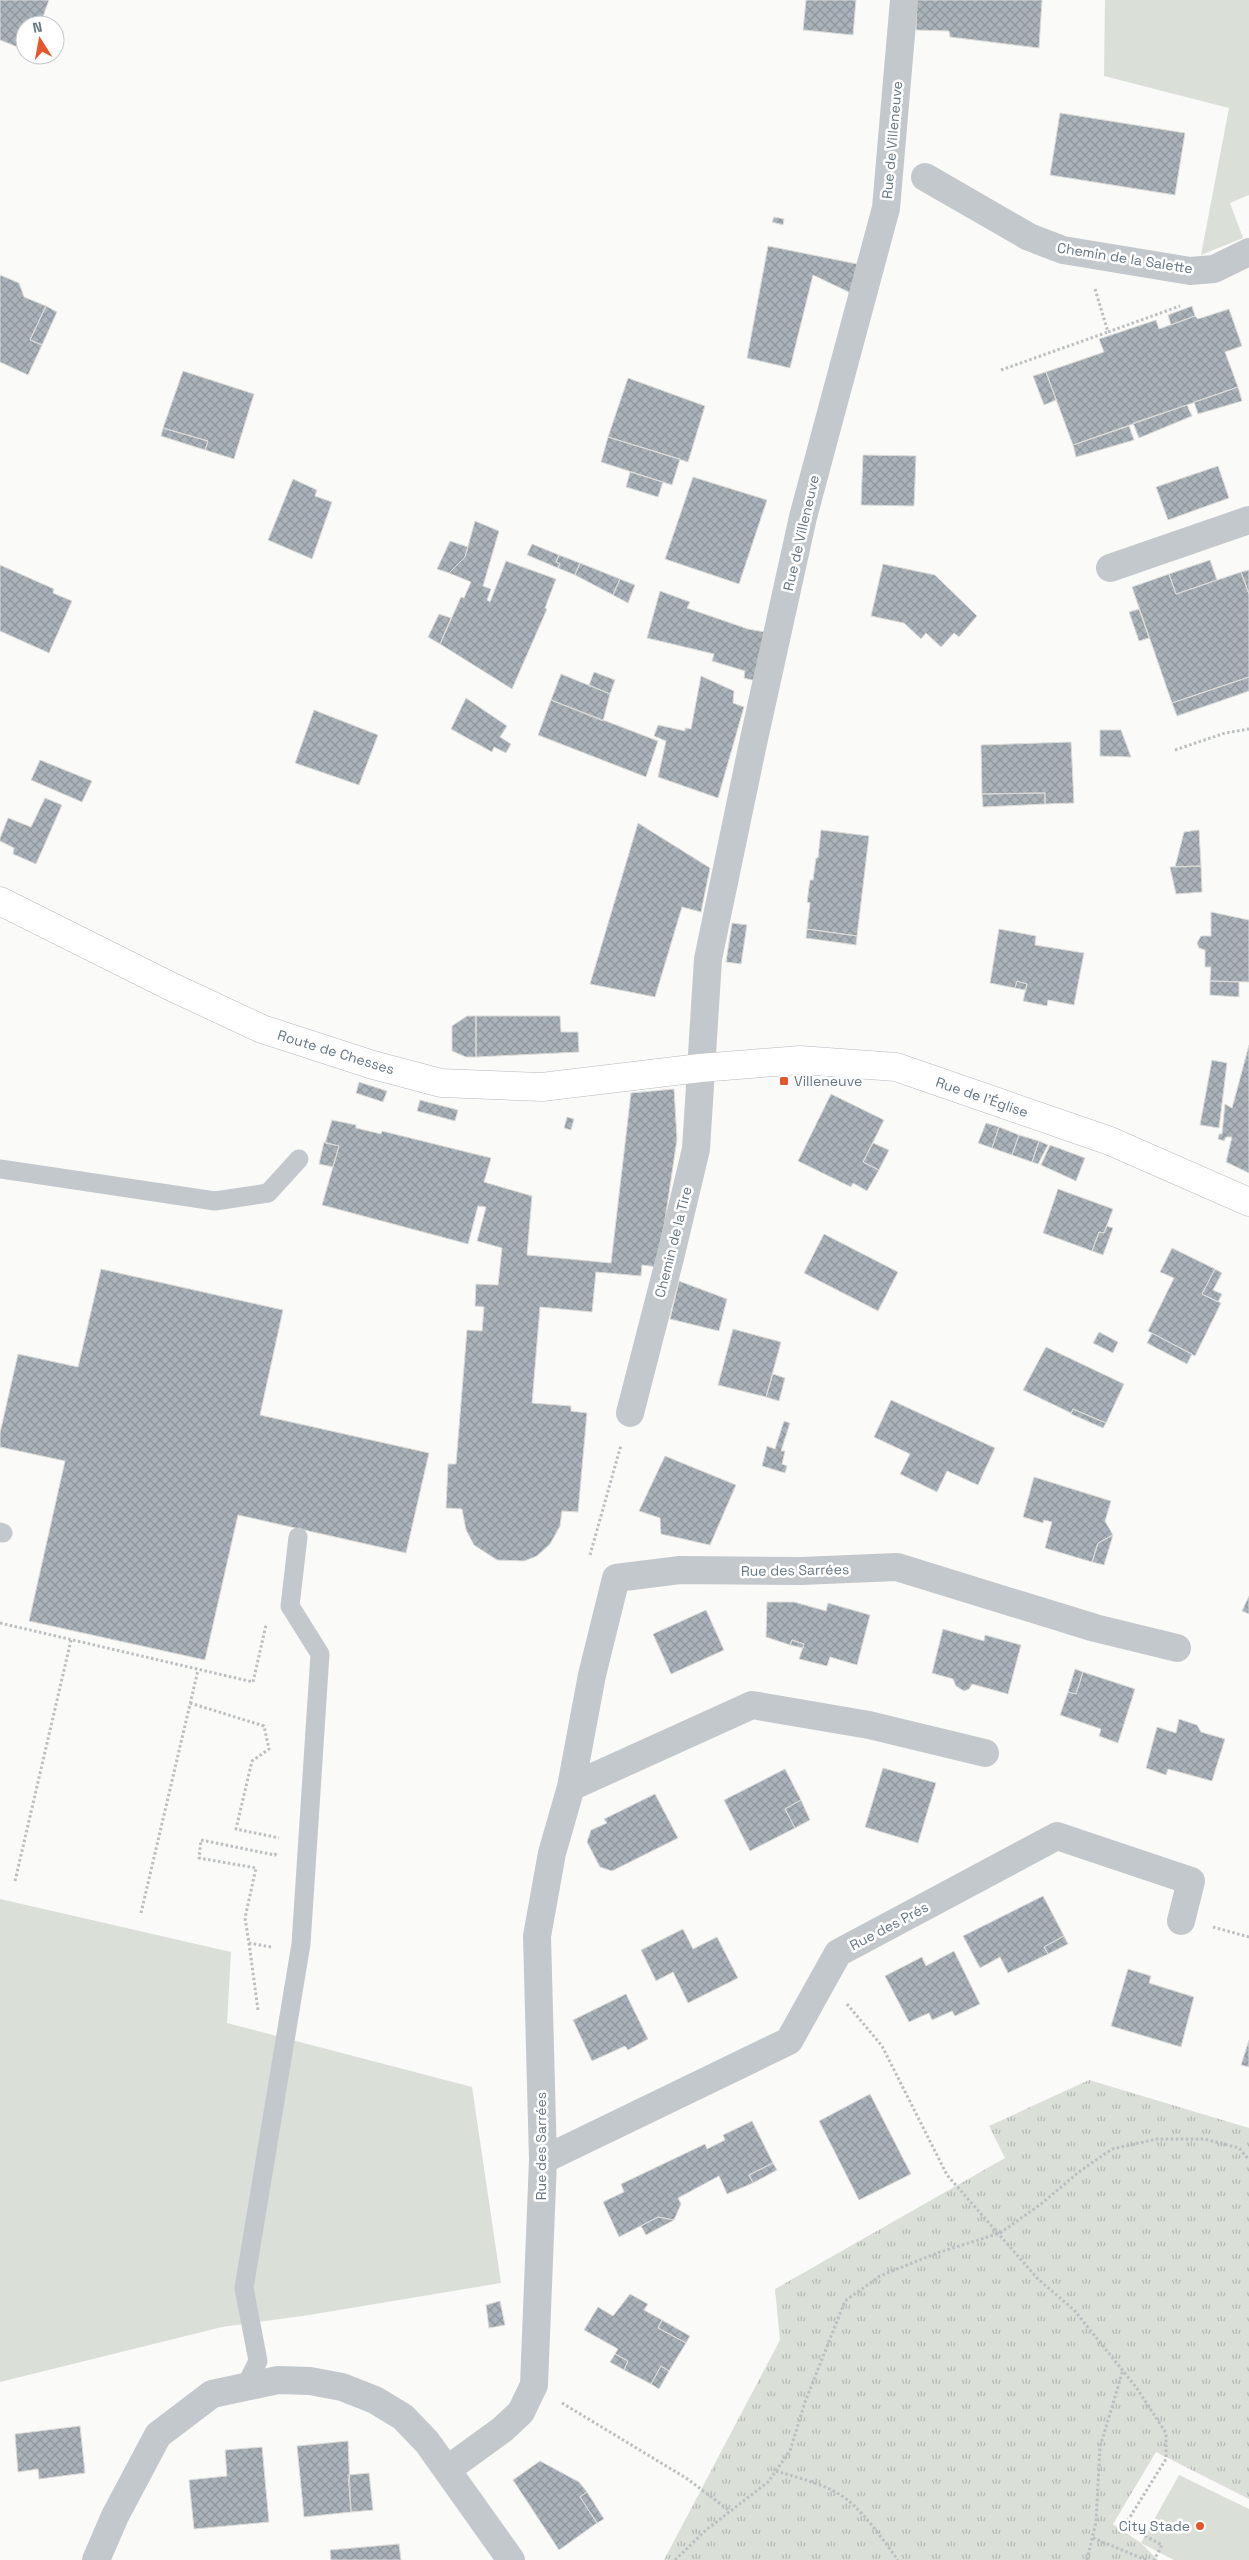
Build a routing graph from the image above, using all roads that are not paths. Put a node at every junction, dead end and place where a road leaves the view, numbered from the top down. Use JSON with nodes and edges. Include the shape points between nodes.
{"nodes":[{"id":1,"x":904,"y":0,"type":"edge"},
{"id":2,"x":925,"y":177,"type":"dead end"},
{"id":3,"x":1249,"y":252,"type":"edge"},
{"id":4,"x":1249,"y":520,"type":"edge"},
{"id":5,"x":1110,"y":568,"type":"dead end"},
{"id":6,"x":0,"y":901,"type":"edge"},
{"id":7,"x":700,"y":1068,"type":"junction"},
{"id":8,"x":299,"y":1159,"type":"dead end"},
{"id":9,"x":0,"y":1169,"type":"edge"},
{"id":10,"x":1249,"y":1202,"type":"edge"},
{"id":11,"x":630,"y":1413,"type":"dead end"},
{"id":12,"x":298,"y":1537,"type":"dead end"},
{"id":13,"x":1177,"y":1648,"type":"dead end"},
{"id":14,"x":985,"y":1754,"type":"dead end"},
{"id":15,"x":570,"y":1787,"type":"junction"},
{"id":16,"x":1181,"y":1921,"type":"dead end"},
{"id":17,"x":543,"y":2160,"type":"junction"},
{"id":18,"x":245,"y":2387,"type":"junction"},
{"id":19,"x":448,"y":2469,"type":"junction"},
{"id":20,"x":96,"y":2560,"type":"edge"},
{"id":21,"x":511,"y":2560,"type":"edge"}],
"edges":[{"from":1,"to":7,"type":"street","name":"Rue de Villeneuve","via":[[886,208],[803,517],[752,748],[708,959]]},
{"from":2,"to":3,"type":"street","name":"Chemin de la Salette","via":[[1028,237],[1063,250],[1190,271],[1214,269]]},
{"from":4,"to":5,"type":"street"},
{"from":6,"to":7,"type":"main road","name":"Route de Chesses","via":[[172,988],[262,1028],[373,1065],[441,1082],[542,1087]]},
{"from":7,"to":10,"type":"main road","name":"Rue de l'Église","via":[[800,1060],[896,1067],[1110,1141]]},
{"from":7,"to":11,"type":"street","name":"Chemin de la Tire","via":[[696,1149]]},
{"from":8,"to":9,"type":"lane","via":[[268,1193],[215,1201]]},
{"from":12,"to":18,"type":"lane","via":[[290,1606],[320,1654],[299,1953],[244,2288],[258,2361]]},
{"from":13,"to":15,"type":"street","name":"Rue des Sarrées","via":[[1094,1628],[897,1567],[801,1571],[680,1570],[616,1578],[592,1675]]},
{"from":14,"to":15,"type":"street","via":[[869,1725],[752,1705]]},
{"from":15,"to":17,"type":"street","name":"Rue des Sarrées","via":[[552,1853],[537,1936]]},
{"from":16,"to":17,"type":"street","name":"Rue des Prés","via":[[1191,1881],[1057,1836],[838,1953],[789,2041]]},
{"from":17,"to":19,"type":"street","name":"Rue des Sarrées","via":[[534,2385],[521,2412]]},
{"from":18,"to":19,"type":"street","via":[[278,2380],[342,2386],[403,2417]]},
{"from":18,"to":20,"type":"street","via":[[212,2394],[158,2435],[114,2516]]},
{"from":19,"to":21,"type":"street"}]}
